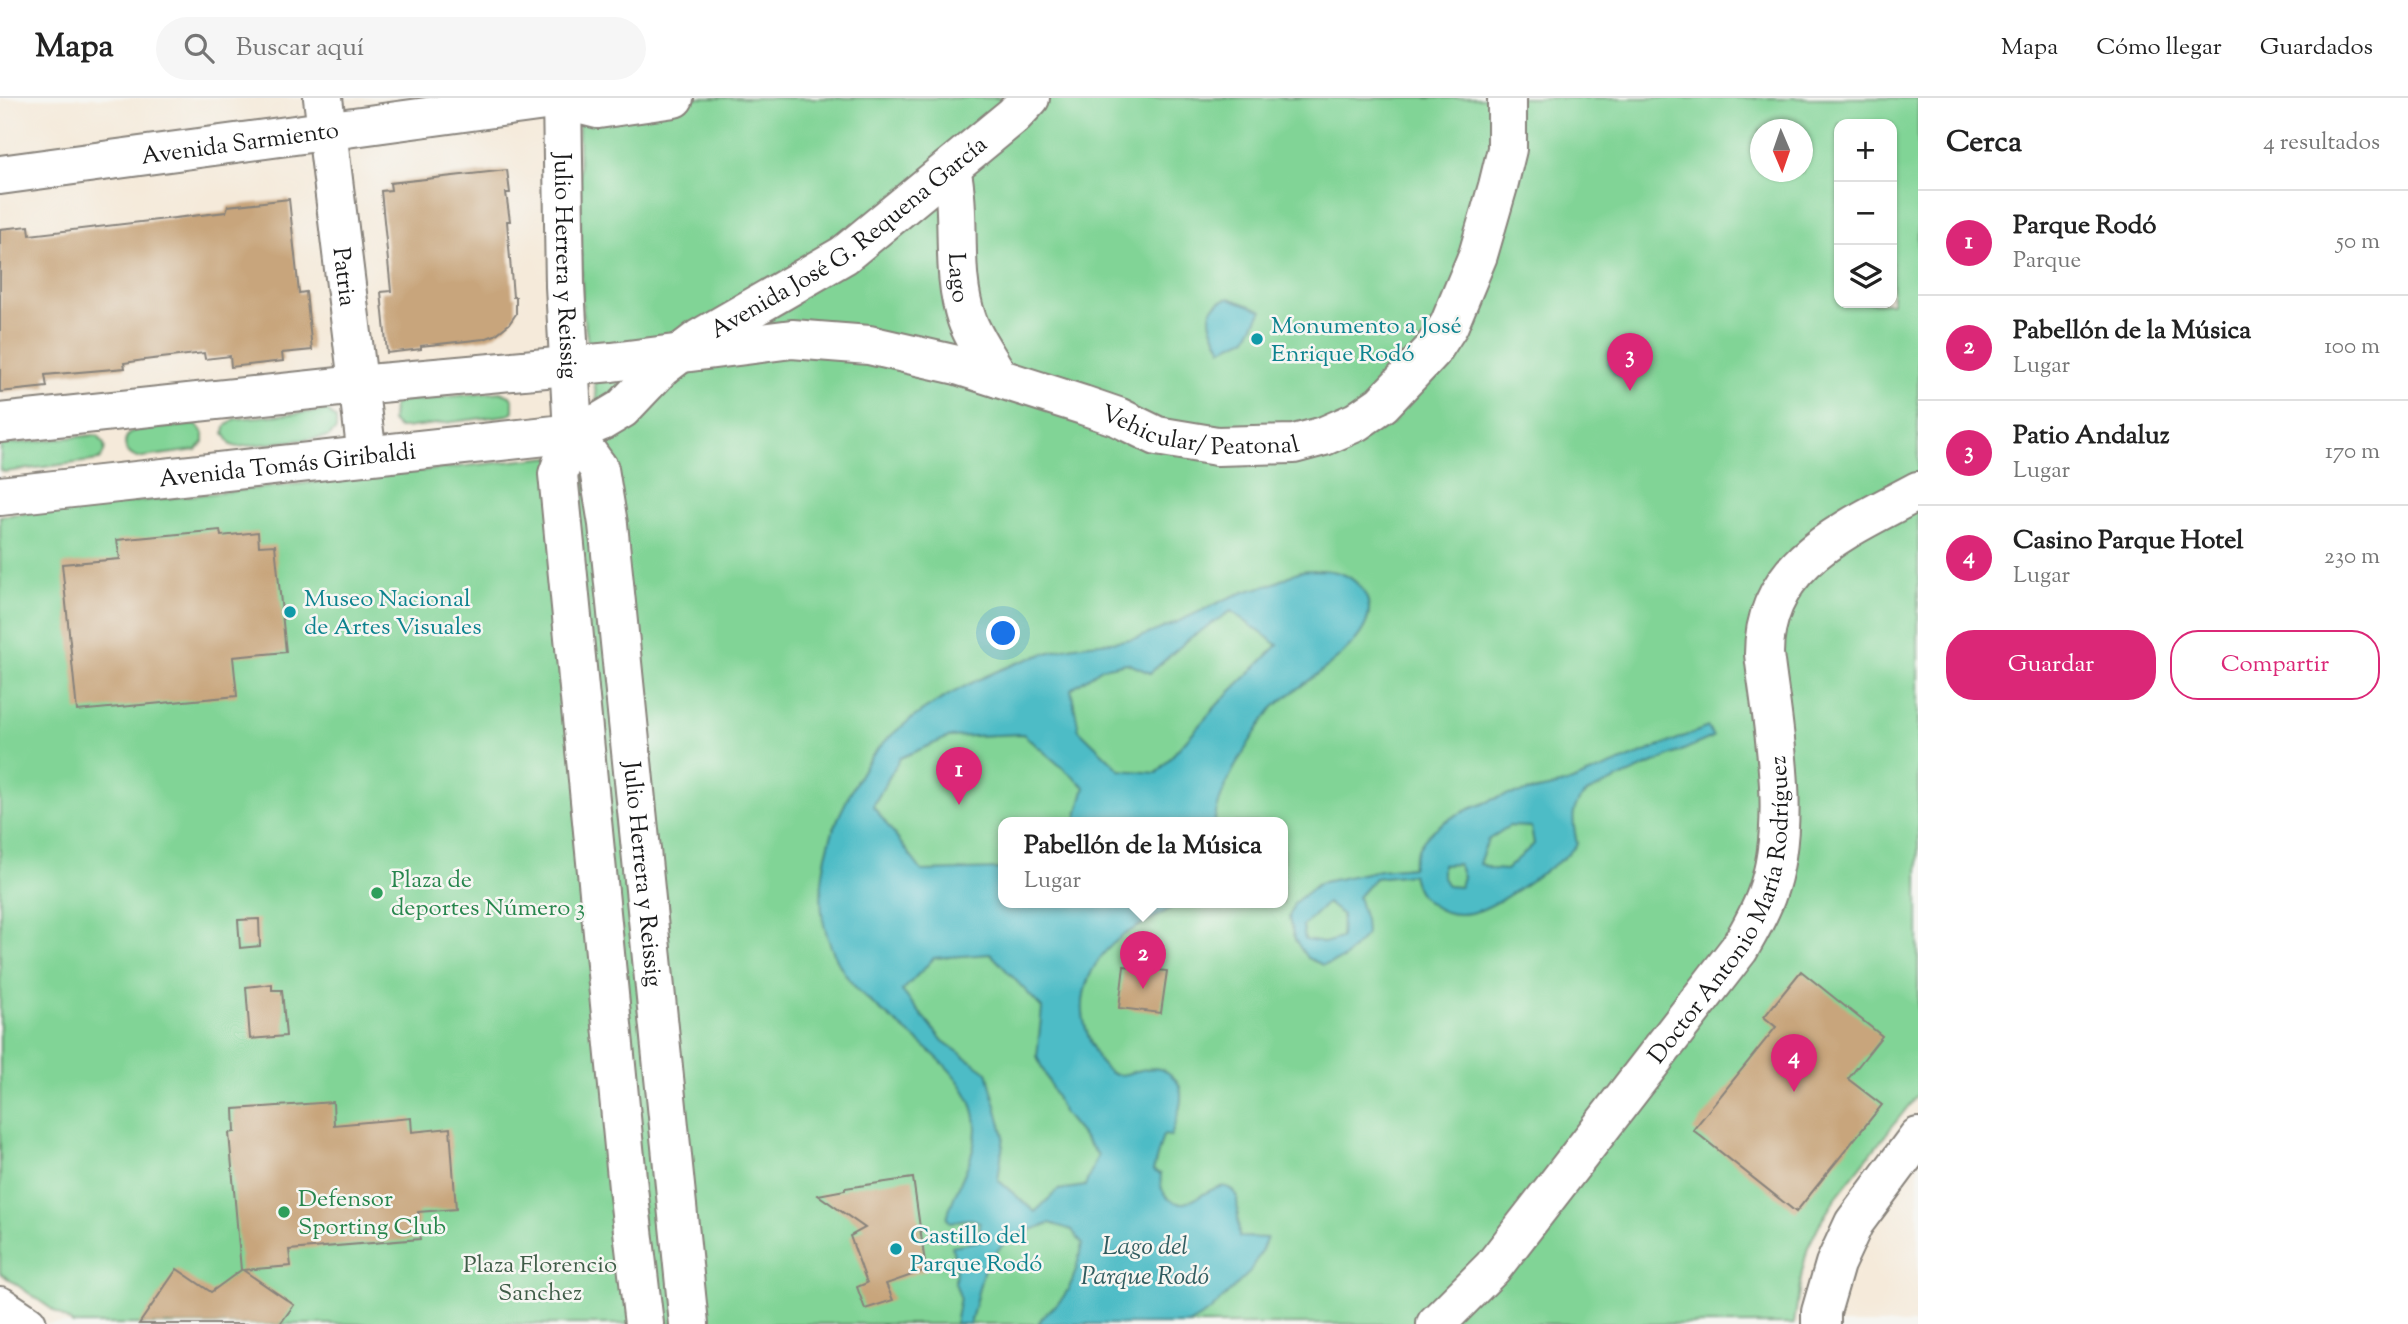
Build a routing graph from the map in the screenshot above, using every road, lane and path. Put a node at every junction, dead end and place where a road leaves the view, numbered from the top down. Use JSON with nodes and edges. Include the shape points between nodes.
{"nodes":[{"id":1,"x":674,"y":98,"type":"edge"},
{"id":2,"x":1507,"y":98,"type":"edge"},
{"id":3,"x":564,"y":99,"type":"edge"},
{"id":4,"x":1019,"y":104,"type":"edge"},
{"id":5,"x":325,"y":115,"type":"edge"},
{"id":6,"x":951,"y":168,"type":"junction"},
{"id":7,"x":0,"y":175,"type":"edge"},
{"id":8,"x":681,"y":352,"type":"junction"},
{"id":9,"x":568,"y":365,"type":"junction"},
{"id":10,"x":999,"y":378,"type":"junction"},
{"id":11,"x":358,"y":385,"type":"junction"},
{"id":12,"x":0,"y":423,"type":"edge"},
{"id":13,"x":573,"y":433,"type":"junction"},
{"id":14,"x":367,"y":456,"type":"junction"},
{"id":15,"x":1918,"y":491,"type":"edge"},
{"id":16,"x":0,"y":496,"type":"edge"},
{"id":17,"x":1918,"y":1137,"type":"edge"},
{"id":18,"x":0,"y":1306,"type":"edge"},
{"id":19,"x":27,"y":1324,"type":"edge"},
{"id":20,"x":644,"y":1324,"type":"edge"},
{"id":21,"x":689,"y":1324,"type":"edge"},
{"id":22,"x":1436,"y":1324,"type":"edge"},
{"id":23,"x":1821,"y":1324,"type":"edge"}],
"edges":[{"from":1,"to":3,"type":"street","name":"Avenida Sarmiento","via":[[598,109]]},
{"from":2,"to":10,"type":"street","name":"Vehicular/ Peatonal","via":[[1507,149],[1498,186],[1478,255],[1449,325],[1413,373],[1356,422],[1294,444],[1217,446],[1157,436],[1118,417]]},
{"from":3,"to":5,"type":"street","name":"Avenida Sarmiento"},
{"from":3,"to":9,"type":"street","name":"Julio Herrera y Reissig"},
{"from":4,"to":6,"type":"street","name":"Avenida José G. Requena García"},
{"from":5,"to":7,"type":"street","name":"Avenida Sarmiento"},
{"from":5,"to":11,"type":"street","name":"Patria"},
{"from":6,"to":8,"type":"street","name":"Avenida José G. Requena García","via":[[844,256]]},
{"from":6,"to":10,"type":"street","name":"Lago","via":[[957,208],[957,266],[967,321]]},
{"from":8,"to":9,"type":"street","name":"Avenida José G. Requena García"},
{"from":8,"to":10,"type":"street","name":"Vehicular/ Peatonal","via":[[792,339],[869,345]]},
{"from":8,"to":13,"type":"street","name":"Avenida José G. Requena García","via":[[622,409]]},
{"from":9,"to":11,"type":"street"},
{"from":9,"to":13,"type":"street","name":"Julio Herrera y Reissig"},
{"from":11,"to":12,"type":"street"},
{"from":11,"to":14,"type":"street","name":"Patria"},
{"from":13,"to":14,"type":"street","name":"Avenida Tomás Giribaldi"},
{"from":13,"to":20,"type":"street","name":"Julio Herrera y Reissig","via":[[558,474]]},
{"from":13,"to":21,"type":"street","name":"Julio Herrera y Reissig","via":[[599,469],[608,524]]},
{"from":14,"to":16,"type":"street","name":"Avenida Tomás Giribaldi"},
{"from":15,"to":22,"type":"street","name":"Doctor Antonio María Rodríguez","via":[[1835,536],[1806,558],[1776,595],[1765,633],[1765,654],[1779,790],[1778,831],[1766,894],[1744,940],[1493,1267]]},
{"from":17,"to":23,"type":"street","via":[[1854,1223],[1835,1264]]},
{"from":18,"to":19,"type":"street"}]}
